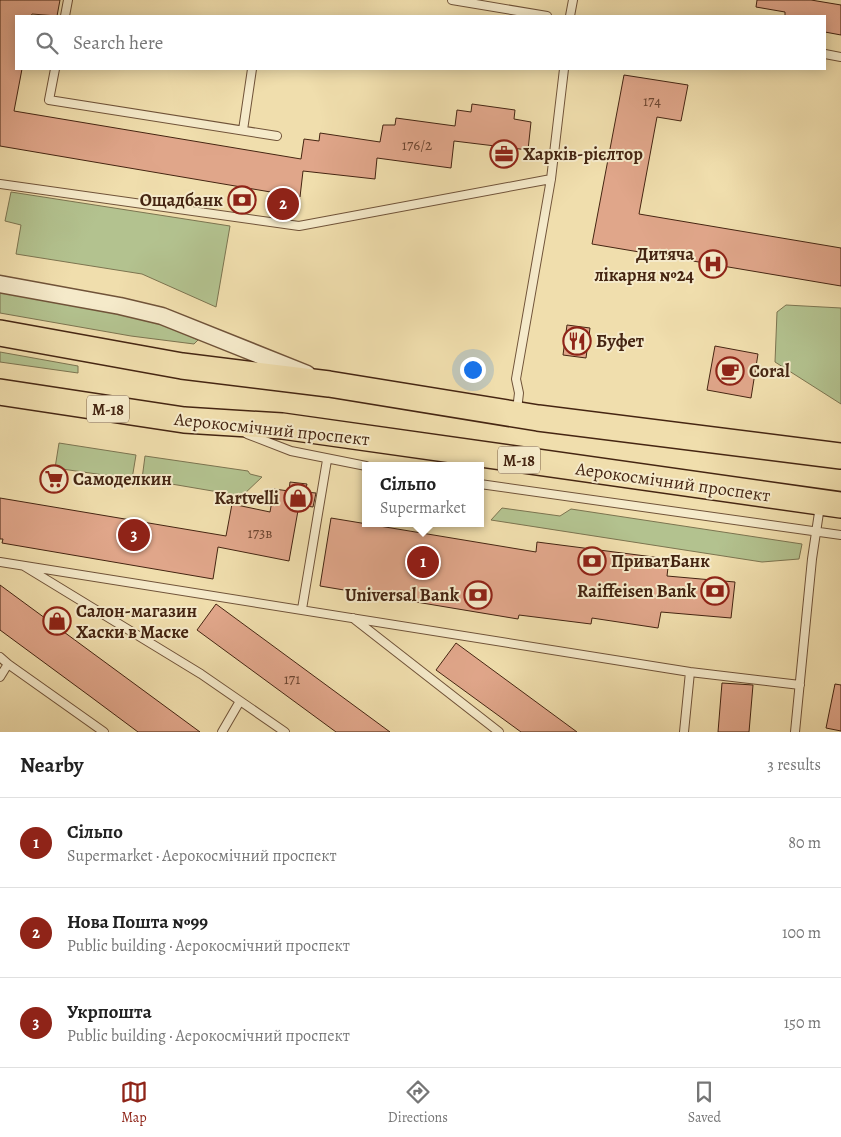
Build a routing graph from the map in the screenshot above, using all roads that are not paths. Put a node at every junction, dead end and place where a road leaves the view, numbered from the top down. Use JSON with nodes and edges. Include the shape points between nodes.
{"nodes":[{"id":1,"x":68,"y":0,"type":"edge"},
{"id":2,"x":452,"y":0,"type":"edge"},
{"id":3,"x":573,"y":0,"type":"edge"},
{"id":4,"x":64,"y":15,"type":"edge"},
{"id":5,"x":542,"y":15,"type":"edge"},
{"id":6,"x":570,"y":15,"type":"edge"},
{"id":7,"x":826,"y":54,"type":"edge"},
{"id":8,"x":841,"y":57,"type":"edge"},
{"id":9,"x":55,"y":70,"type":"edge"},
{"id":10,"x":252,"y":70,"type":"edge"},
{"id":11,"x":564,"y":70,"type":"edge"},
{"id":12,"x":243,"y":130,"type":"junction"},
{"id":13,"x":277,"y":136,"type":"dead end"},
{"id":14,"x":552,"y":179,"type":"junction"},
{"id":15,"x":0,"y":184,"type":"edge"},
{"id":16,"x":0,"y":284,"type":"edge"},
{"id":17,"x":0,"y":333,"type":"edge"},
{"id":18,"x":330,"y":384,"type":"junction"},
{"id":19,"x":0,"y":392,"type":"edge"},
{"id":20,"x":516,"y":415,"type":"junction"},
{"id":21,"x":217,"y":422,"type":"junction"},
{"id":22,"x":841,"y":456,"type":"edge"},
{"id":23,"x":327,"y":460,"type":"junction"},
{"id":24,"x":362,"y":465,"type":"edge"},
{"id":25,"x":484,"y":485,"type":"edge"},
{"id":26,"x":831,"y":504,"type":"edge"},
{"id":27,"x":816,"y":532,"type":"junction"},
{"id":28,"x":841,"y":535,"type":"edge"},
{"id":29,"x":0,"y":562,"type":"edge"},
{"id":30,"x":20,"y":564,"type":"junction"},
{"id":31,"x":302,"y":609,"type":"junction"},
{"id":32,"x":352,"y":617,"type":"junction"},
{"id":33,"x":0,"y":658,"type":"edge"},
{"id":34,"x":8,"y":664,"type":"junction"},
{"id":35,"x":690,"y":672,"type":"junction"},
{"id":36,"x":0,"y":677,"type":"edge"},
{"id":37,"x":800,"y":685,"type":"junction"},
{"id":38,"x":240,"y":701,"type":"junction"},
{"id":39,"x":104,"y":732,"type":"edge"},
{"id":40,"x":222,"y":732,"type":"edge"},
{"id":41,"x":285,"y":732,"type":"edge"},
{"id":42,"x":499,"y":732,"type":"edge"},
{"id":43,"x":684,"y":732,"type":"edge"},
{"id":44,"x":795,"y":732,"type":"edge"}],
"edges":[{"from":1,"to":4,"type":"lane"},
{"from":2,"to":5,"type":"lane"},
{"from":3,"to":6,"type":"lane"},
{"from":7,"to":8,"type":"lane"},
{"from":9,"to":12,"type":"lane","via":[[49,100]]},
{"from":10,"to":12,"type":"lane"},
{"from":11,"to":14,"type":"lane"},
{"from":12,"to":13,"type":"lane"},
{"from":14,"to":15,"type":"lane","via":[[299,226]]},
{"from":14,"to":20,"type":"lane","via":[[516,379],[519,392]]},
{"from":16,"to":18,"type":"street","via":[[162,316]]},
{"from":17,"to":18,"type":"main road","via":[[182,366]]},
{"from":18,"to":20,"type":"main road"},
{"from":19,"to":21,"type":"main road","name":"Аерокосмічний проспект","number":"М-18"},
{"from":20,"to":22,"type":"main road"},
{"from":21,"to":23,"type":"lane","via":[[291,451]]},
{"from":21,"to":26,"type":"main road","name":"Аерокосмічний проспект","number":"М-18","via":[[282,426]]},
{"from":23,"to":24,"type":"lane"},
{"from":23,"to":31,"type":"lane"},
{"from":25,"to":27,"type":"lane"},
{"from":26,"to":27,"type":"lane"},
{"from":27,"to":28,"type":"lane"},
{"from":27,"to":37,"type":"lane"},
{"from":29,"to":30,"type":"lane"},
{"from":30,"to":31,"type":"lane"},
{"from":30,"to":38,"type":"lane"},
{"from":31,"to":32,"type":"lane"},
{"from":32,"to":35,"type":"lane"},
{"from":32,"to":42,"type":"lane"},
{"from":33,"to":34,"type":"lane"},
{"from":34,"to":36,"type":"lane"},
{"from":34,"to":39,"type":"lane"},
{"from":35,"to":37,"type":"lane"},
{"from":35,"to":43,"type":"lane"},
{"from":37,"to":44,"type":"lane"},
{"from":38,"to":40,"type":"lane"},
{"from":38,"to":41,"type":"lane"}]}
